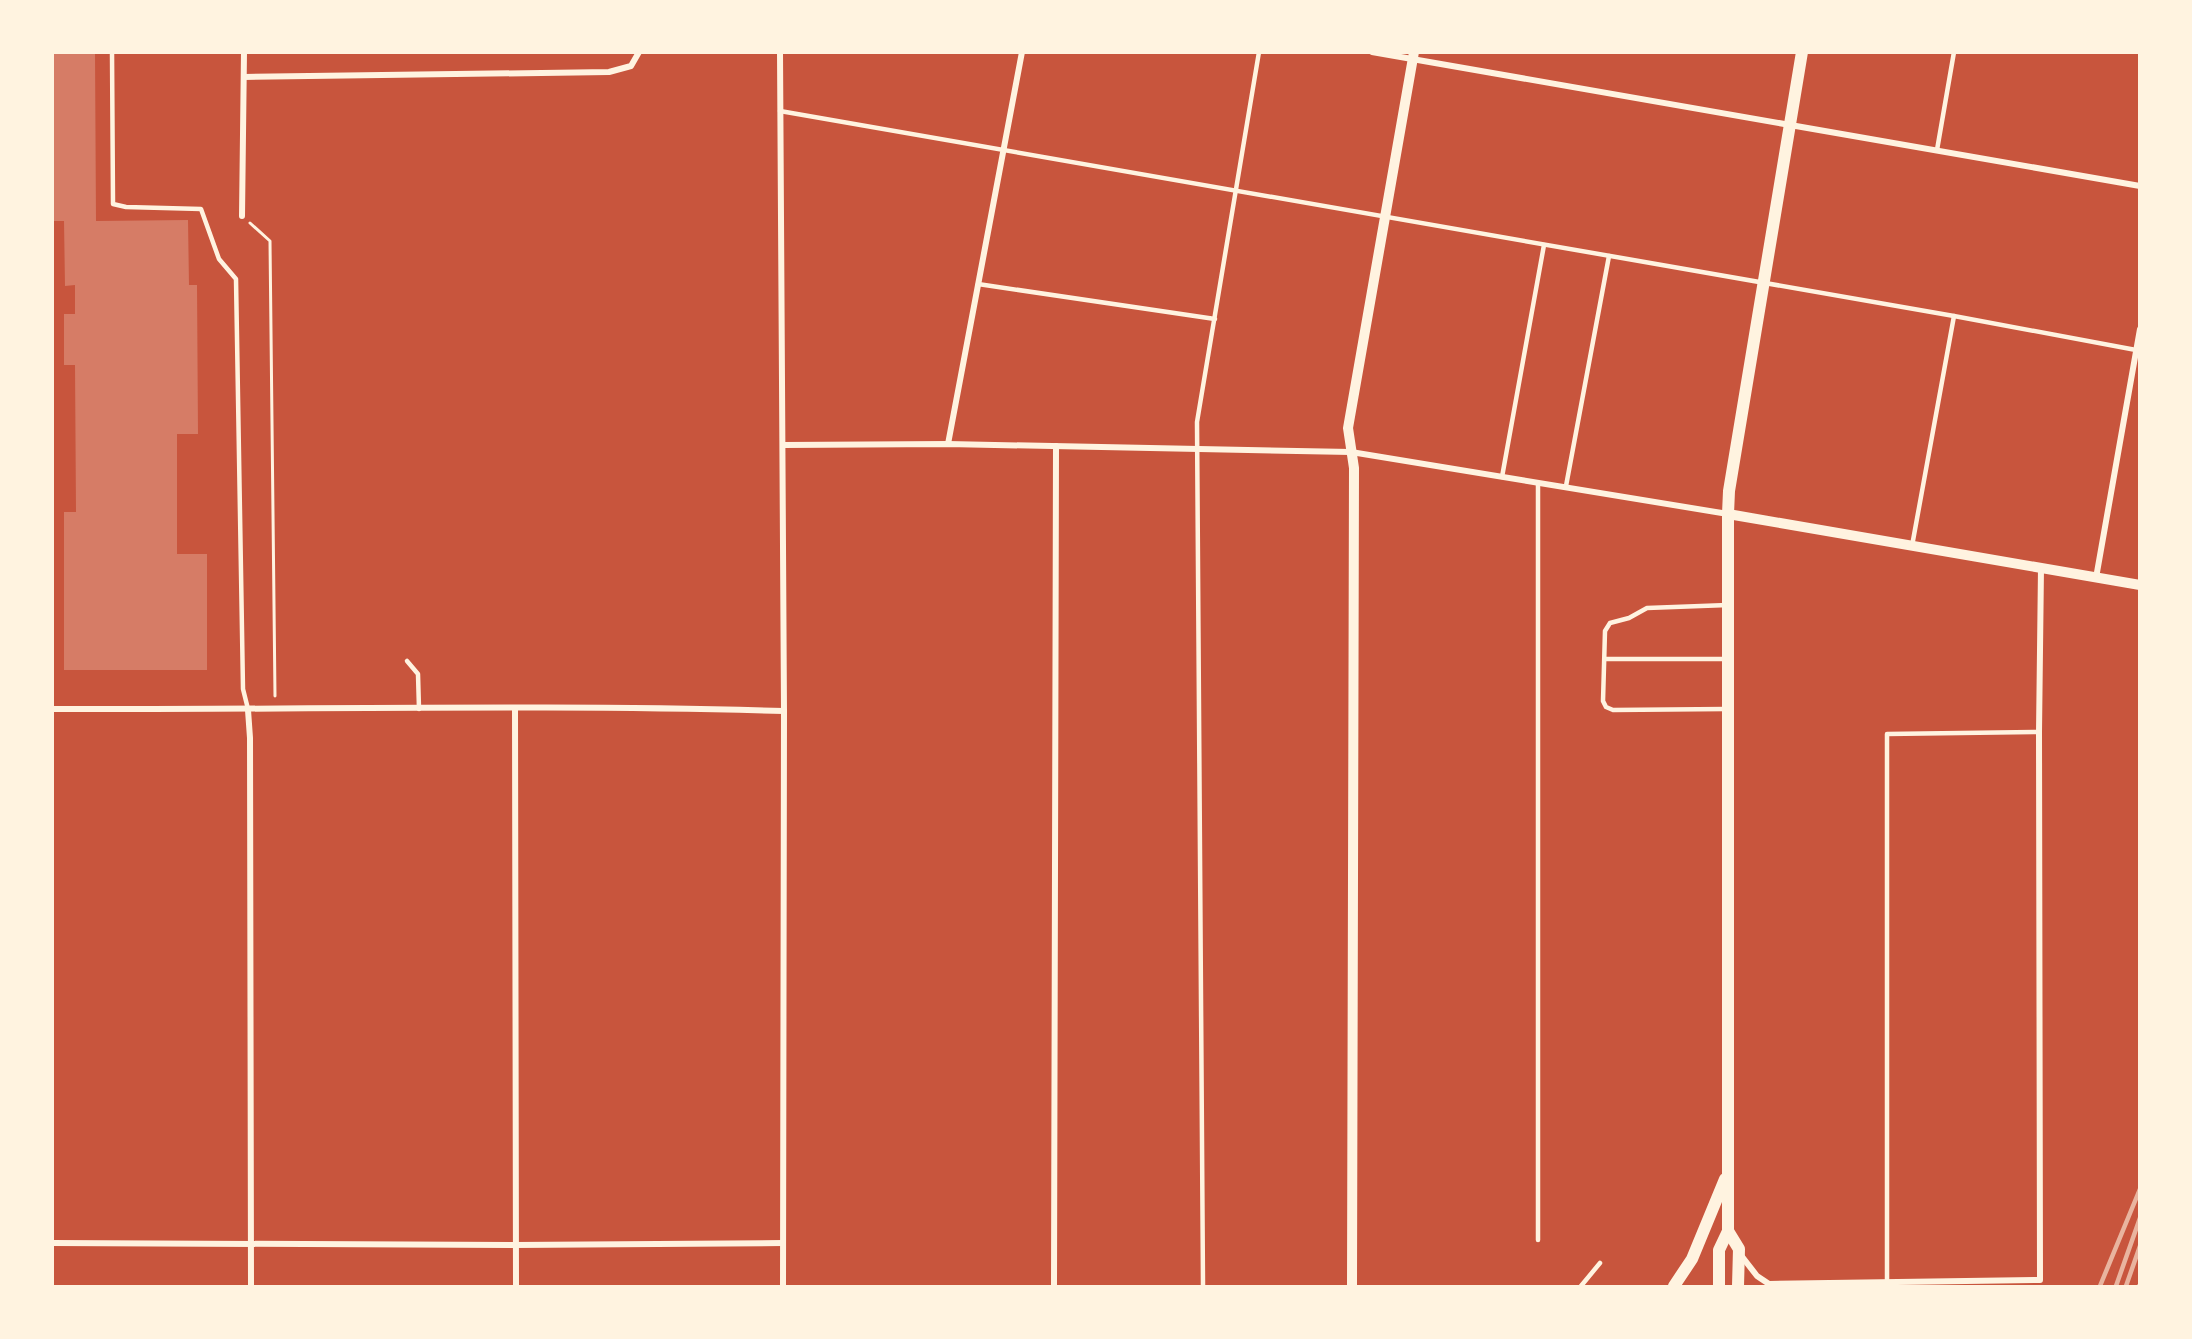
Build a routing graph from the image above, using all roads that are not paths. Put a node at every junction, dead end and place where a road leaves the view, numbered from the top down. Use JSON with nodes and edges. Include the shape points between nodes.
{"nodes":[{"id":1,"x":112,"y":52,"type":"edge"},
{"id":2,"x":244,"y":52,"type":"edge"},
{"id":3,"x":639,"y":52,"type":"edge"},
{"id":4,"x":780,"y":52,"type":"edge"},
{"id":5,"x":1022,"y":52,"type":"edge"},
{"id":6,"x":1259,"y":52,"type":"edge"},
{"id":7,"x":1372,"y":52,"type":"edge"},
{"id":8,"x":1802,"y":52,"type":"edge"},
{"id":9,"x":1954,"y":52,"type":"edge"},
{"id":10,"x":1413,"y":56,"type":"edge"},
{"id":11,"x":244,"y":76,"type":"junction"},
{"id":12,"x":780,"y":111,"type":"junction"},
{"id":13,"x":1790,"y":124,"type":"junction"},
{"id":14,"x":1004,"y":150,"type":"junction"},
{"id":15,"x":1936,"y":150,"type":"junction"},
{"id":16,"x":2139,"y":186,"type":"edge"},
{"id":17,"x":1236,"y":191,"type":"junction"},
{"id":18,"x":242,"y":216,"type":"road end"},
{"id":19,"x":1385,"y":217,"type":"junction"},
{"id":20,"x":1544,"y":245,"type":"junction"},
{"id":21,"x":1608,"y":256,"type":"junction"},
{"id":22,"x":1764,"y":283,"type":"junction"},
{"id":23,"x":978,"y":284,"type":"junction"},
{"id":24,"x":1953,"y":316,"type":"junction"},
{"id":25,"x":1215,"y":319,"type":"junction"},
{"id":26,"x":2139,"y":328,"type":"edge"},
{"id":27,"x":2136,"y":350,"type":"junction"},
{"id":28,"x":948,"y":444,"type":"junction"},
{"id":29,"x":783,"y":445,"type":"junction"},
{"id":30,"x":1056,"y":446,"type":"junction"},
{"id":31,"x":1199,"y":449,"type":"junction"},
{"id":32,"x":1351,"y":452,"type":"junction"},
{"id":33,"x":1502,"y":477,"type":"junction"},
{"id":34,"x":1538,"y":483,"type":"junction"},
{"id":35,"x":1566,"y":486,"type":"junction"},
{"id":36,"x":1728,"y":514,"type":"junction"},
{"id":37,"x":1912,"y":546,"type":"junction"},
{"id":38,"x":2041,"y":568,"type":"junction"},
{"id":39,"x":2096,"y":578,"type":"junction"},
{"id":40,"x":2139,"y":585,"type":"edge"},
{"id":41,"x":1728,"y":604,"type":"junction"},
{"id":42,"x":1605,"y":659,"type":"junction"},
{"id":43,"x":1728,"y":659,"type":"junction"},
{"id":44,"x":407,"y":661,"type":"dead end"},
{"id":45,"x":515,"y":708,"type":"junction"},
{"id":46,"x":52,"y":709,"type":"edge"},
{"id":47,"x":419,"y":709,"type":"junction"},
{"id":48,"x":1728,"y":709,"type":"junction"},
{"id":49,"x":248,"y":710,"type":"junction"},
{"id":50,"x":784,"y":711,"type":"junction"},
{"id":51,"x":2039,"y":732,"type":"junction"},
{"id":52,"x":1728,"y":1172,"type":"junction"},
{"id":53,"x":1728,"y":1231,"type":"junction"},
{"id":54,"x":1538,"y":1240,"type":"dead end"},
{"id":55,"x":251,"y":1242,"type":"junction"},
{"id":56,"x":52,"y":1243,"type":"edge"},
{"id":57,"x":783,"y":1243,"type":"junction"},
{"id":58,"x":515,"y":1245,"type":"junction"},
{"id":59,"x":1739,"y":1253,"type":"junction"},
{"id":60,"x":1600,"y":1263,"type":"dead end"},
{"id":61,"x":1887,"y":1284,"type":"edge"},
{"id":62,"x":1768,"y":1285,"type":"edge"},
{"id":63,"x":251,"y":1287,"type":"edge"},
{"id":64,"x":516,"y":1287,"type":"edge"},
{"id":65,"x":783,"y":1287,"type":"edge"},
{"id":66,"x":1054,"y":1287,"type":"edge"},
{"id":67,"x":1203,"y":1287,"type":"edge"},
{"id":68,"x":1352,"y":1287,"type":"edge"},
{"id":69,"x":1581,"y":1287,"type":"edge"},
{"id":70,"x":1674,"y":1287,"type":"edge"},
{"id":71,"x":1719,"y":1287,"type":"edge"},
{"id":72,"x":1738,"y":1287,"type":"edge"}],
"edges":[{"from":1,"to":49,"type":"lane","via":[[113,204],[201,209],[219,260],[236,279],[243,689]]},
{"from":2,"to":11,"type":"street"},
{"from":3,"to":11,"type":"street","via":[[631,66],[609,72]]},
{"from":4,"to":12,"type":"street"},
{"from":5,"to":14,"type":"street"},
{"from":6,"to":17,"type":"lane"},
{"from":7,"to":10,"type":"street"},
{"from":8,"to":13,"type":"main road"},
{"from":9,"to":15,"type":"lane"},
{"from":10,"to":13,"type":"street"},
{"from":10,"to":19,"type":"street"},
{"from":11,"to":18,"type":"street"},
{"from":12,"to":14,"type":"lane"},
{"from":12,"to":29,"type":"street"},
{"from":13,"to":15,"type":"street"},
{"from":13,"to":22,"type":"main road"},
{"from":14,"to":17,"type":"lane"},
{"from":14,"to":23,"type":"street"},
{"from":15,"to":16,"type":"street"},
{"from":17,"to":19,"type":"lane"},
{"from":17,"to":25,"type":"lane"},
{"from":19,"to":20,"type":"lane"},
{"from":19,"to":32,"type":"street","via":[[1348,428]]},
{"from":20,"to":21,"type":"lane"},
{"from":20,"to":33,"type":"lane"},
{"from":21,"to":22,"type":"lane"},
{"from":21,"to":35,"type":"lane"},
{"from":22,"to":24,"type":"lane"},
{"from":22,"to":36,"type":"main road"},
{"from":23,"to":25,"type":"lane"},
{"from":23,"to":28,"type":"street"},
{"from":24,"to":27,"type":"lane"},
{"from":24,"to":37,"type":"lane"},
{"from":25,"to":31,"type":"lane","via":[[1197,422]]},
{"from":26,"to":27,"type":"street"},
{"from":27,"to":39,"type":"street"},
{"from":28,"to":29,"type":"street"},
{"from":28,"to":30,"type":"street"},
{"from":29,"to":50,"type":"street"},
{"from":30,"to":31,"type":"street"},
{"from":30,"to":66,"type":"street"},
{"from":31,"to":32,"type":"street"},
{"from":31,"to":67,"type":"lane"},
{"from":32,"to":33,"type":"street"},
{"from":32,"to":68,"type":"street"},
{"from":33,"to":34,"type":"street"},
{"from":34,"to":35,"type":"street"},
{"from":34,"to":54,"type":"lane"},
{"from":35,"to":36,"type":"street"},
{"from":36,"to":37,"type":"street"},
{"from":36,"to":41,"type":"main road"},
{"from":37,"to":38,"type":"street"},
{"from":38,"to":39,"type":"street"},
{"from":38,"to":51,"type":"street"},
{"from":39,"to":40,"type":"street"},
{"from":41,"to":42,"type":"lane","via":[[1647,608],[1610,623],[1605,631]]},
{"from":41,"to":43,"type":"main road"},
{"from":42,"to":43,"type":"lane"},
{"from":42,"to":48,"type":"lane","via":[[1603,701],[1613,710]]},
{"from":43,"to":48,"type":"main road"},
{"from":44,"to":47,"type":"lane","via":[[418,674]]},
{"from":45,"to":47,"type":"street"},
{"from":45,"to":50,"type":"street"},
{"from":45,"to":58,"type":"street"},
{"from":46,"to":49,"type":"street"},
{"from":47,"to":49,"type":"street"},
{"from":48,"to":52,"type":"main road"},
{"from":49,"to":55,"type":"street"},
{"from":50,"to":57,"type":"street"},
{"from":51,"to":61,"type":"street","via":[[2040,1280]]},
{"from":51,"to":61,"type":"lane","via":[[1887,734]]},
{"from":52,"to":53,"type":"main road"},
{"from":52,"to":70,"type":"main road","via":[[1692,1259]]},
{"from":53,"to":59,"type":"main road"},
{"from":53,"to":71,"type":"main road","via":[[1719,1250]]},
{"from":55,"to":56,"type":"street"},
{"from":55,"to":58,"type":"street"},
{"from":55,"to":63,"type":"street"},
{"from":57,"to":58,"type":"street"},
{"from":57,"to":65,"type":"street"},
{"from":58,"to":64,"type":"street"},
{"from":59,"to":62,"type":"street"},
{"from":59,"to":72,"type":"main road"},
{"from":60,"to":69,"type":"lane"},
{"from":61,"to":62,"type":"street"}]}
